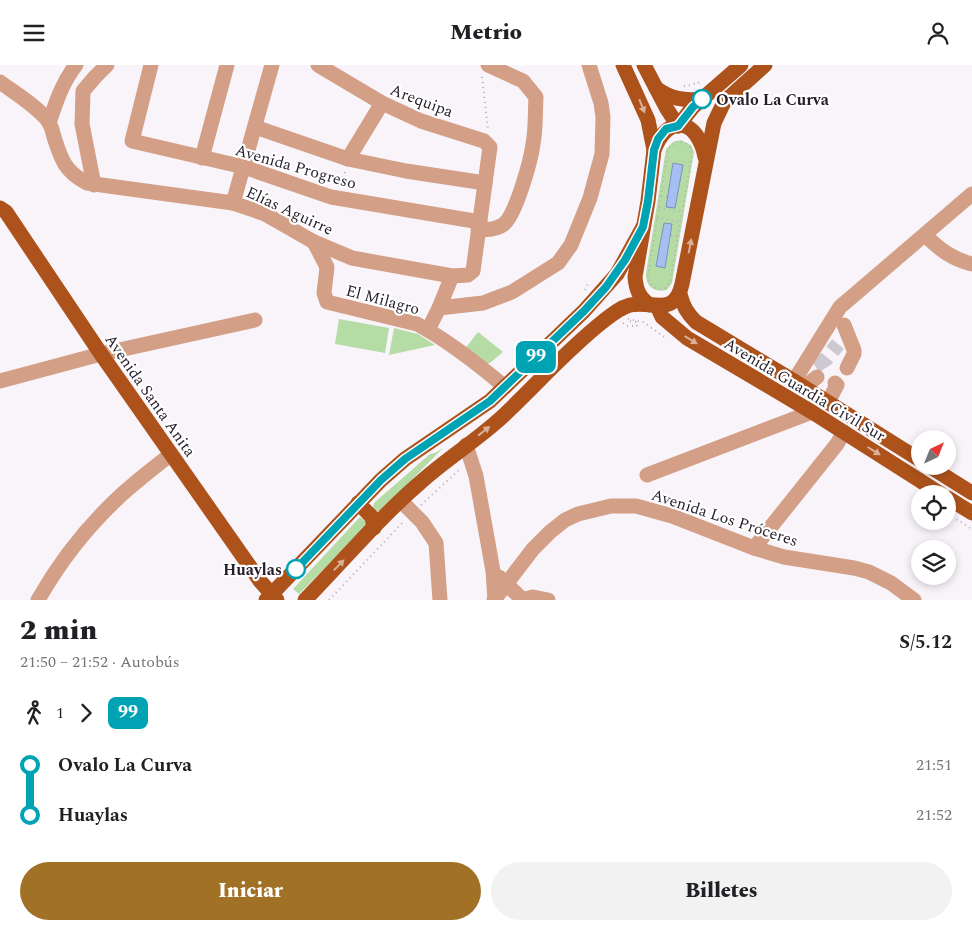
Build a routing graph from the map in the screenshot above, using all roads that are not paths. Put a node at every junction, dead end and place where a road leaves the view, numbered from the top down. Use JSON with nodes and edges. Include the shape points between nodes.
{"nodes":[{"id":1,"x":76,"y":65,"type":"edge"},
{"id":2,"x":107,"y":65,"type":"edge"},
{"id":3,"x":151,"y":65,"type":"edge"},
{"id":4,"x":227,"y":65,"type":"edge"},
{"id":5,"x":272,"y":65,"type":"edge"},
{"id":6,"x":318,"y":65,"type":"edge"},
{"id":7,"x":590,"y":65,"type":"edge"},
{"id":8,"x":623,"y":65,"type":"edge"},
{"id":9,"x":644,"y":65,"type":"edge"},
{"id":10,"x":741,"y":65,"type":"edge"},
{"id":11,"x":765,"y":65,"type":"edge"},
{"id":12,"x":485,"y":70,"type":"edge"},
{"id":13,"x":0,"y":82,"type":"edge"},
{"id":14,"x":656,"y":88,"type":"junction"},
{"id":15,"x":702,"y":99,"type":"junction"},
{"id":16,"x":382,"y":103,"type":"junction"},
{"id":17,"x":49,"y":123,"type":"junction"},
{"id":18,"x":678,"y":126,"type":"junction"},
{"id":19,"x":255,"y":127,"type":"junction"},
{"id":20,"x":654,"y":150,"type":"junction"},
{"id":21,"x":202,"y":158,"type":"junction"},
{"id":22,"x":350,"y":159,"type":"junction"},
{"id":23,"x":706,"y":160,"type":"junction"},
{"id":24,"x":244,"y":167,"type":"junction"},
{"id":25,"x":485,"y":183,"type":"junction"},
{"id":26,"x":94,"y":185,"type":"junction"},
{"id":27,"x":972,"y":194,"type":"edge"},
{"id":28,"x":233,"y":203,"type":"junction"},
{"id":29,"x":0,"y":208,"type":"edge"},
{"id":30,"x":479,"y":226,"type":"junction"},
{"id":31,"x":643,"y":227,"type":"junction"},
{"id":32,"x":925,"y":235,"type":"junction"},
{"id":33,"x":314,"y":242,"type":"junction"},
{"id":34,"x":972,"y":265,"type":"edge"},
{"id":35,"x":452,"y":276,"type":"junction"},
{"id":36,"x":680,"y":294,"type":"junction"},
{"id":37,"x":654,"y":306,"type":"junction"},
{"id":38,"x":439,"y":308,"type":"junction"},
{"id":39,"x":840,"y":319,"type":"junction"},
{"id":40,"x":255,"y":320,"type":"dead end"},
{"id":41,"x":428,"y":330,"type":"junction"},
{"id":42,"x":838,"y":344,"type":"tunnel mouth"},
{"id":43,"x":101,"y":354,"type":"junction"},
{"id":44,"x":0,"y":381,"type":"edge"},
{"id":45,"x":799,"y":384,"type":"junction"},
{"id":46,"x":505,"y":387,"type":"junction"},
{"id":47,"x":828,"y":402,"type":"junction"},
{"id":48,"x":812,"y":412,"type":"junction"},
{"id":49,"x":844,"y":432,"type":"junction"},
{"id":50,"x":466,"y":445,"type":"junction"},
{"id":51,"x":171,"y":454,"type":"junction"},
{"id":52,"x":911,"y":454,"type":"edge"},
{"id":53,"x":646,"y":475,"type":"dead end"},
{"id":54,"x":944,"y":475,"type":"edge"},
{"id":55,"x":927,"y":485,"type":"edge"},
{"id":56,"x":971,"y":491,"type":"edge"},
{"id":57,"x":401,"y":501,"type":"junction"},
{"id":58,"x":358,"y":503,"type":"junction"},
{"id":59,"x":956,"y":503,"type":"edge"},
{"id":60,"x":972,"y":513,"type":"edge"},
{"id":61,"x":374,"y":528,"type":"junction"},
{"id":62,"x":754,"y":548,"type":"junction"},
{"id":63,"x":493,"y":571,"type":"junction"},
{"id":64,"x":506,"y":584,"type":"junction"},
{"id":65,"x":271,"y":598,"type":"edge"},
{"id":66,"x":38,"y":600,"type":"edge"},
{"id":67,"x":305,"y":600,"type":"edge"},
{"id":68,"x":440,"y":600,"type":"edge"},
{"id":69,"x":494,"y":600,"type":"edge"},
{"id":70,"x":522,"y":600,"type":"edge"},
{"id":71,"x":548,"y":600,"type":"edge"},
{"id":72,"x":914,"y":600,"type":"edge"}],
"edges":[{"from":1,"to":17,"type":"street","via":[[60,90]]},
{"from":2,"to":26,"type":"street","via":[[83,91],[82,125]]},
{"from":3,"to":21,"type":"street","name":"Avenida Progreso","via":[[132,141]]},
{"from":4,"to":21,"type":"street"},
{"from":5,"to":19,"type":"street"},
{"from":6,"to":16,"type":"street","name":"Arequipa"},
{"from":7,"to":38,"type":"street","via":[[603,117],[602,154],[590,198],[571,245],[558,263],[512,292],[484,303]]},
{"from":8,"to":20,"type":"main road","one_way":true,"via":[[648,120]]},
{"from":9,"to":14,"type":"main road"},
{"from":10,"to":15,"type":"main road"},
{"from":11,"to":23,"type":"main road","via":[[733,93],[718,112]]},
{"from":12,"to":30,"type":"street","via":[[524,81],[536,97],[534,144],[510,217],[504,224],[487,230]]},
{"from":13,"to":17,"type":"street","via":[[29,103]]},
{"from":14,"to":15,"type":"main road","via":[[677,99]]},
{"from":14,"to":18,"type":"main road"},
{"from":15,"to":18,"type":"main road"},
{"from":16,"to":22,"type":"street"},
{"from":16,"to":25,"type":"street","name":"Arequipa","via":[[421,121],[484,141],[490,147]]},
{"from":17,"to":26,"type":"street","name":"Elías Aguirre","via":[[61,157],[71,173]]},
{"from":18,"to":20,"type":"main road","via":[[662,133]]},
{"from":18,"to":23,"type":"main road","via":[[692,130],[698,136]]},
{"from":19,"to":22,"type":"street"},
{"from":19,"to":24,"type":"street"},
{"from":20,"to":31,"type":"main road","name":"Avenida Guardia Civil Sur"},
{"from":21,"to":24,"type":"street","name":"Avenida Progreso"},
{"from":22,"to":25,"type":"street"},
{"from":36,"to":23,"type":"main road","one_way":true},
{"from":24,"to":28,"type":"street"},
{"from":24,"to":30,"type":"street","name":"Avenida Progreso","via":[[331,197]]},
{"from":25,"to":30,"type":"street"},
{"from":26,"to":28,"type":"street","name":"Elías Aguirre"},
{"from":27,"to":32,"type":"street"},
{"from":28,"to":33,"type":"street","name":"Elías Aguirre","via":[[265,214]]},
{"from":29,"to":43,"type":"main road","name":"Avenida Santa Anita","via":[[6,212]]},
{"from":30,"to":35,"type":"street","name":"Elías Aguirre","via":[[473,271],[468,275]]},
{"from":31,"to":37,"type":"main road","name":"Avenida Guardia Civil Sur","via":[[636,288],[640,296]]},
{"from":31,"to":46,"type":"main road","via":[[606,287]]},
{"from":32,"to":34,"type":"street","via":[[940,250]]},
{"from":32,"to":39,"type":"street","via":[[840,307]]},
{"from":33,"to":35,"type":"street","name":"Elías Aguirre","via":[[352,258]]},
{"from":33,"to":41,"type":"street","name":"El Milagro","via":[[327,267],[324,293],[327,302]]},
{"from":35,"to":38,"type":"street"},
{"from":36,"to":37,"type":"main road","via":[[667,305]]},
{"from":36,"to":45,"type":"main road","name":"Avenida Guardia Civil Sur","via":[[685,310],[696,322]]},
{"from":37,"to":48,"type":"main road","name":"Avenida Guardia Civil Sur","one_way":true,"via":[[687,338]]},
{"from":50,"to":37,"type":"main road","one_way":true,"via":[[500,418],[607,318],[629,305]]},
{"from":38,"to":41,"type":"street"},
{"from":39,"to":42,"type":"street","via":[[843,336]]},
{"from":39,"to":45,"type":"street","via":[[812,370]]},
{"from":39,"to":47,"type":"street","via":[[854,354]]},
{"from":40,"to":43,"type":"street"},
{"from":41,"to":46,"type":"street","name":"El Milagro"},
{"from":43,"to":44,"type":"street"},
{"from":43,"to":51,"type":"main road","name":"Avenida Santa Anita"},
{"from":45,"to":47,"type":"main road","name":"Avenida Guardia Civil Sur"},
{"from":46,"to":58,"type":"main road","via":[[474,413],[405,459]]},
{"from":47,"to":52,"type":"main road","name":"Avenida Guardia Civil Sur"},
{"from":48,"to":49,"type":"main road","name":"Avenida Guardia Civil Sur"},
{"from":48,"to":53,"type":"street"},
{"from":49,"to":55,"type":"main road","name":"Avenida Guardia Civil Sur","one_way":true},
{"from":49,"to":62,"type":"street"},
{"from":50,"to":57,"type":"main road"},
{"from":50,"to":63,"type":"street","via":[[476,476]]},
{"from":51,"to":65,"type":"main road","name":"Avenida Santa Anita"},
{"from":51,"to":66,"type":"street","via":[[119,497],[90,527]]},
{"from":54,"to":56,"type":"main road"},
{"from":57,"to":61,"type":"main road"},
{"from":57,"to":68,"type":"street","via":[[422,522],[436,543]]},
{"from":58,"to":61,"type":"main road","via":[[372,517]]},
{"from":58,"to":65,"type":"main road"},
{"from":59,"to":60,"type":"main road"},
{"from":67,"to":61,"type":"main road","one_way":true},
{"from":62,"to":64,"type":"street","name":"Avenida Los Próceres","via":[[672,516],[636,506],[611,506],[565,520],[534,549]]},
{"from":62,"to":72,"type":"street","name":"Avenida Los Próceres","via":[[784,557],[870,572]]},
{"from":63,"to":64,"type":"street"},
{"from":63,"to":69,"type":"street"},
{"from":64,"to":69,"type":"street","name":"Avenida Los Próceres"},
{"from":64,"to":70,"type":"street"},
{"from":70,"to":71,"type":"street","via":[[533,597]]}]}
